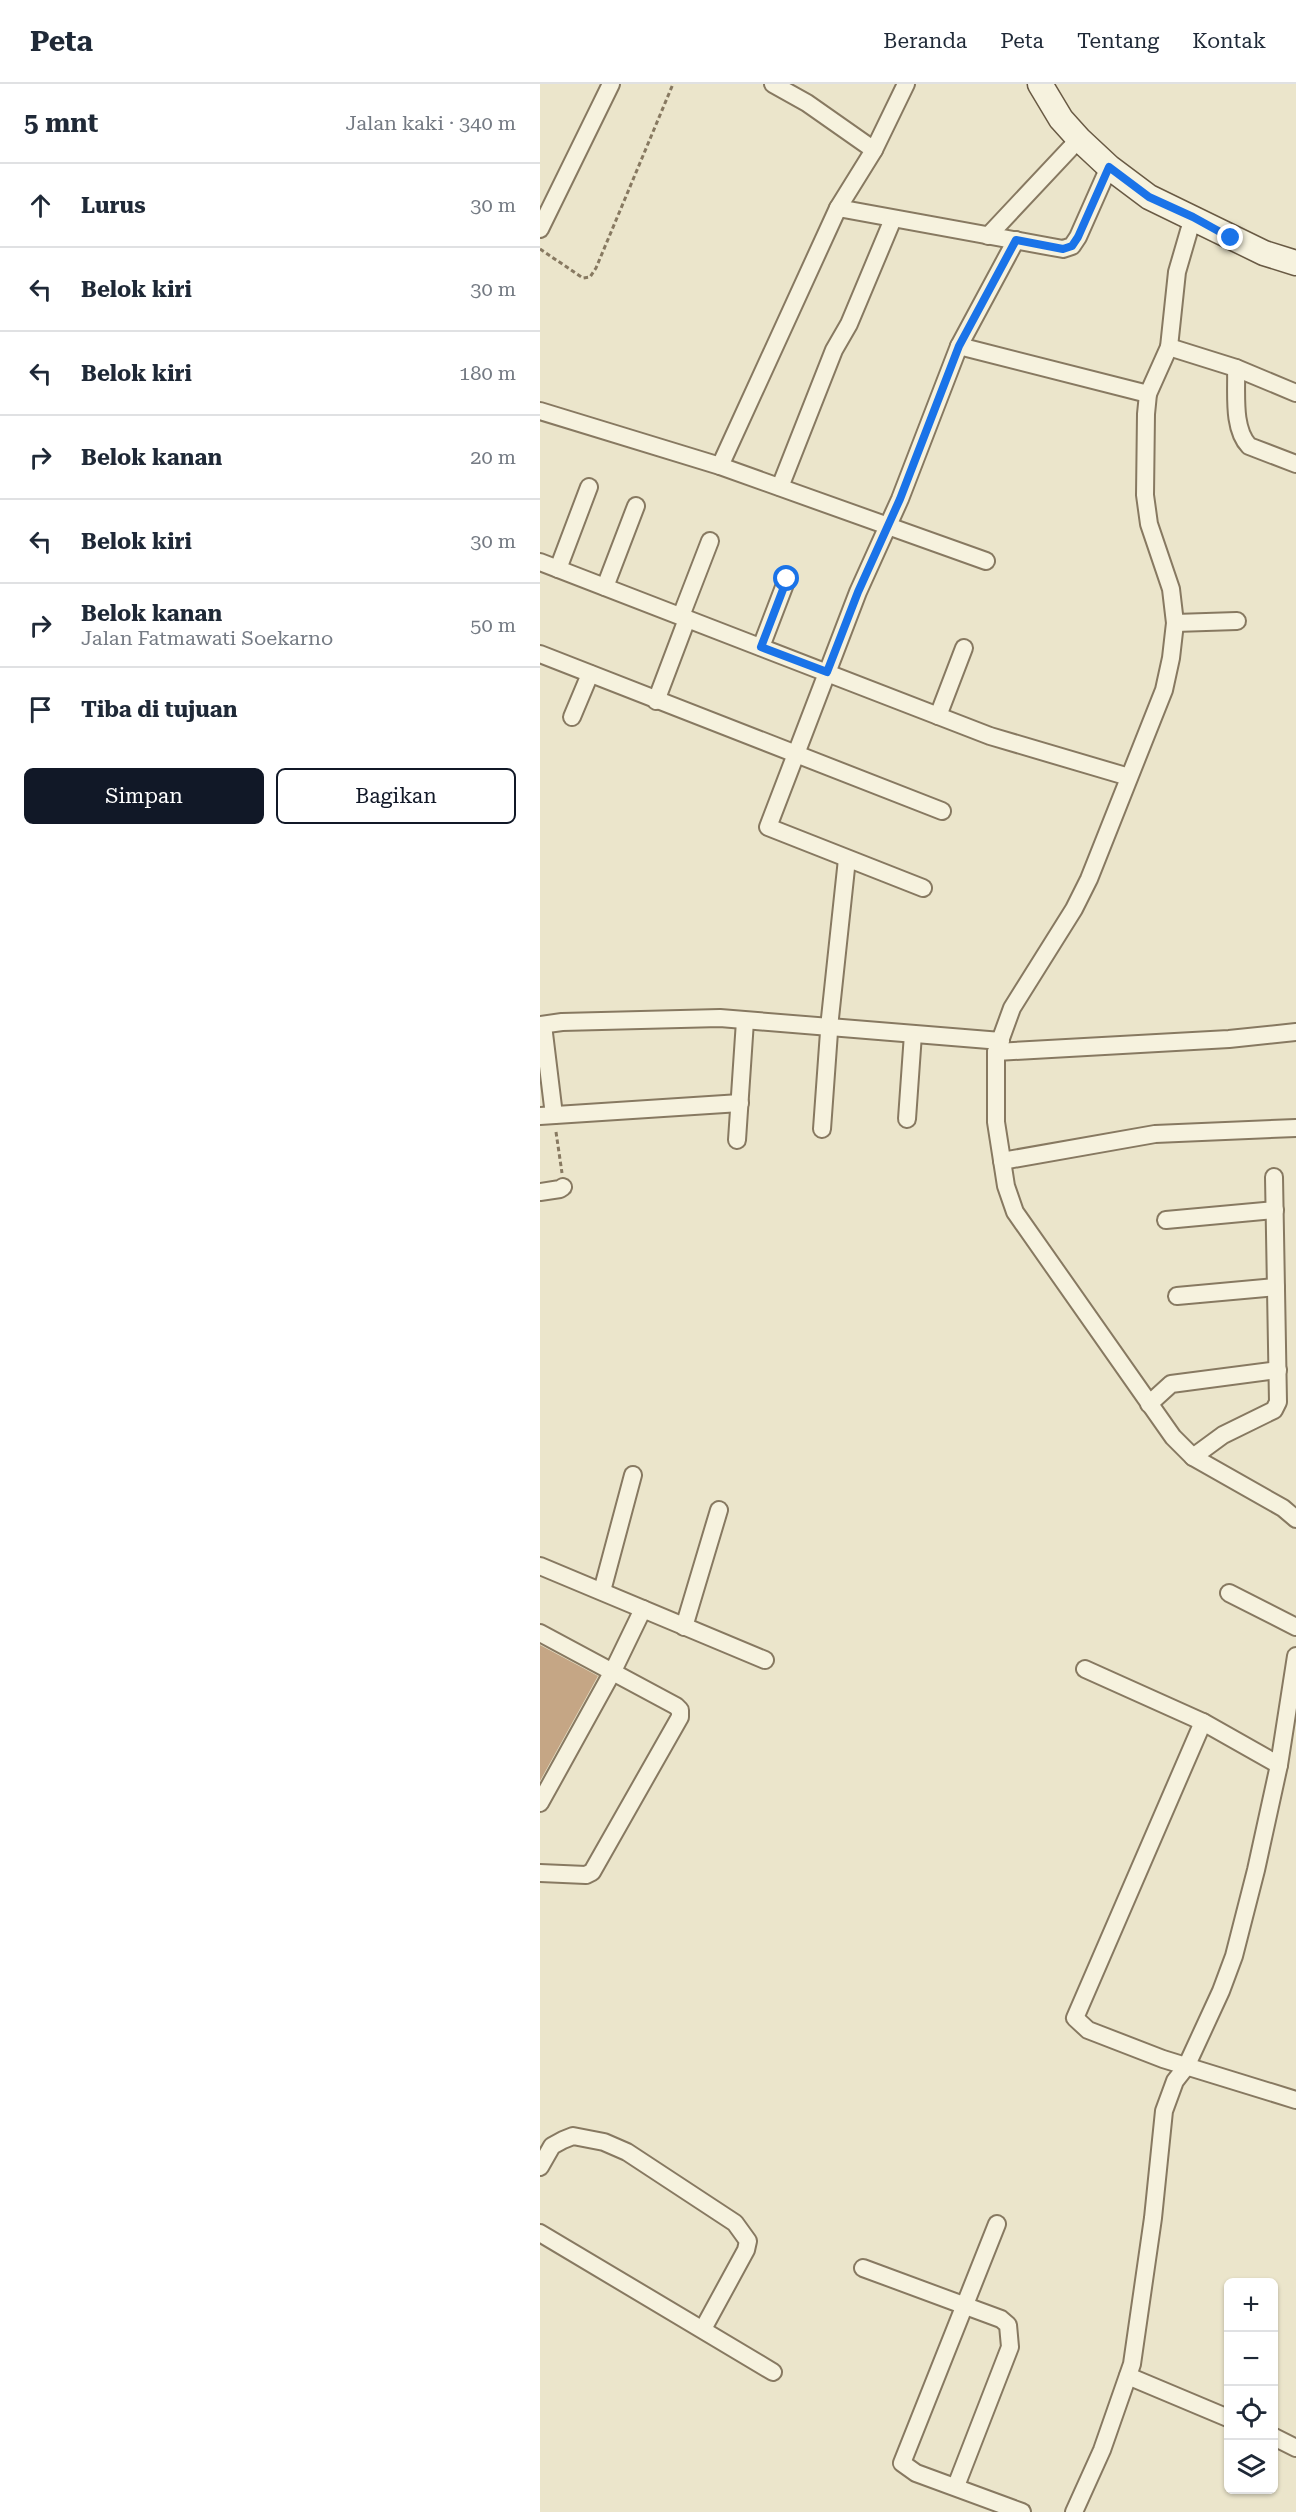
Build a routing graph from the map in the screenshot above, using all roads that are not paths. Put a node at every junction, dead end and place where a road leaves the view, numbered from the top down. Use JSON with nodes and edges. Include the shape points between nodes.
{"nodes":[{"id":1,"x":611,"y":84,"type":"edge"},
{"id":2,"x":773,"y":84,"type":"edge"},
{"id":3,"x":906,"y":84,"type":"edge"},
{"id":4,"x":1040,"y":84,"type":"edge"},
{"id":5,"x":1079,"y":139,"type":"junction"},
{"id":6,"x":874,"y":150,"type":"junction"},
{"id":7,"x":1109,"y":167,"type":"junction"},
{"id":8,"x":838,"y":208,"type":"junction"},
{"id":9,"x":1193,"y":217,"type":"junction"},
{"id":10,"x":894,"y":219,"type":"junction"},
{"id":11,"x":540,"y":229,"type":"edge"},
{"id":12,"x":988,"y":236,"type":"junction"},
{"id":13,"x":1016,"y":240,"type":"junction"},
{"id":14,"x":1296,"y":263,"type":"edge"},
{"id":15,"x":959,"y":346,"type":"junction"},
{"id":16,"x":1169,"y":347,"type":"junction"},
{"id":17,"x":1236,"y":368,"type":"junction"},
{"id":18,"x":1296,"y":393,"type":"edge"},
{"id":19,"x":1148,"y":394,"type":"junction"},
{"id":20,"x":540,"y":411,"type":"edge"},
{"id":21,"x":1296,"y":464,"type":"edge"},
{"id":22,"x":720,"y":466,"type":"junction"},
{"id":23,"x":589,"y":487,"type":"dead end"},
{"id":24,"x":780,"y":488,"type":"junction"},
{"id":25,"x":636,"y":506,"type":"dead end"},
{"id":26,"x":888,"y":525,"type":"junction"},
{"id":27,"x":710,"y":542,"type":"dead end"},
{"id":28,"x":986,"y":561,"type":"dead end"},
{"id":29,"x":540,"y":562,"type":"edge"},
{"id":30,"x":558,"y":569,"type":"junction"},
{"id":31,"x":787,"y":579,"type":"dead end"},
{"id":32,"x":605,"y":587,"type":"junction"},
{"id":33,"x":684,"y":618,"type":"junction"},
{"id":34,"x":1237,"y":621,"type":"dead end"},
{"id":35,"x":1175,"y":623,"type":"junction"},
{"id":36,"x":761,"y":647,"type":"junction"},
{"id":37,"x":964,"y":648,"type":"dead end"},
{"id":38,"x":540,"y":654,"type":"edge"},
{"id":39,"x":827,"y":672,"type":"junction"},
{"id":40,"x":590,"y":674,"type":"junction"},
{"id":41,"x":656,"y":701,"type":"junction"},
{"id":42,"x":938,"y":716,"type":"junction"},
{"id":43,"x":572,"y":717,"type":"dead end"},
{"id":44,"x":796,"y":754,"type":"junction"},
{"id":45,"x":1129,"y":777,"type":"junction"},
{"id":46,"x":942,"y":811,"type":"dead end"},
{"id":47,"x":847,"y":859,"type":"junction"},
{"id":48,"x":923,"y":888,"type":"dead end"},
{"id":49,"x":745,"y":1021,"type":"junction"},
{"id":50,"x":541,"y":1025,"type":"edge"},
{"id":51,"x":829,"y":1027,"type":"junction"},
{"id":52,"x":1296,"y":1032,"type":"edge"},
{"id":53,"x":914,"y":1034,"type":"junction"},
{"id":54,"x":998,"y":1046,"type":"junction"},
{"id":55,"x":740,"y":1103,"type":"junction"},
{"id":56,"x":547,"y":1115,"type":"edge"},
{"id":57,"x":907,"y":1119,"type":"dead end"},
{"id":58,"x":1296,"y":1128,"type":"edge"},
{"id":59,"x":822,"y":1129,"type":"dead end"},
{"id":60,"x":737,"y":1140,"type":"dead end"},
{"id":61,"x":1002,"y":1161,"type":"junction"},
{"id":62,"x":1274,"y":1177,"type":"dead end"},
{"id":63,"x":563,"y":1187,"type":"road end"},
{"id":64,"x":540,"y":1192,"type":"edge"},
{"id":65,"x":1275,"y":1210,"type":"junction"},
{"id":66,"x":1166,"y":1220,"type":"dead end"},
{"id":67,"x":1276,"y":1287,"type":"junction"},
{"id":68,"x":1177,"y":1296,"type":"dead end"},
{"id":69,"x":1278,"y":1370,"type":"junction"},
{"id":70,"x":1149,"y":1404,"type":"junction"},
{"id":71,"x":1193,"y":1457,"type":"junction"},
{"id":72,"x":633,"y":1475,"type":"dead end"},
{"id":73,"x":719,"y":1510,"type":"dead end"},
{"id":74,"x":1296,"y":1520,"type":"edge"},
{"id":75,"x":540,"y":1566,"type":"edge"},
{"id":76,"x":602,"y":1591,"type":"junction"},
{"id":77,"x":1229,"y":1593,"type":"dead end"},
{"id":78,"x":643,"y":1609,"type":"junction"},
{"id":79,"x":684,"y":1627,"type":"junction"},
{"id":80,"x":1296,"y":1627,"type":"edge"},
{"id":81,"x":540,"y":1633,"type":"edge"},
{"id":82,"x":1296,"y":1656,"type":"edge"},
{"id":83,"x":765,"y":1660,"type":"dead end"},
{"id":84,"x":1085,"y":1668,"type":"dead end"},
{"id":85,"x":613,"y":1671,"type":"junction"},
{"id":86,"x":1203,"y":1722,"type":"junction"},
{"id":87,"x":1279,"y":1765,"type":"junction"},
{"id":88,"x":540,"y":1803,"type":"edge"},
{"id":89,"x":540,"y":1873,"type":"edge"},
{"id":90,"x":1186,"y":2067,"type":"junction"},
{"id":91,"x":1296,"y":2100,"type":"edge"},
{"id":92,"x":540,"y":2167,"type":"edge"},
{"id":93,"x":997,"y":2224,"type":"dead end"},
{"id":94,"x":540,"y":2233,"type":"edge"},
{"id":95,"x":863,"y":2268,"type":"dead end"},
{"id":96,"x":964,"y":2305,"type":"junction"},
{"id":97,"x":703,"y":2329,"type":"junction"},
{"id":98,"x":773,"y":2372,"type":"dead end"},
{"id":99,"x":1128,"y":2376,"type":"junction"},
{"id":100,"x":1224,"y":2416,"type":"edge"},
{"id":101,"x":1278,"y":2439,"type":"edge"},
{"id":102,"x":1296,"y":2448,"type":"edge"},
{"id":103,"x":956,"y":2487,"type":"junction"},
{"id":104,"x":1022,"y":2512,"type":"edge"},
{"id":105,"x":1074,"y":2512,"type":"edge"}],
"edges":[{"from":1,"to":11,"type":"street"},
{"from":2,"to":6,"type":"street"},
{"from":3,"to":6,"type":"street"},
{"from":4,"to":5,"type":"main road"},
{"from":5,"to":7,"type":"main road"},
{"from":5,"to":12,"type":"street"},
{"from":6,"to":8,"type":"street"},
{"from":7,"to":9,"type":"main road","via":[[1149,197]]},
{"from":7,"to":13,"type":"street","via":[[1072,246],[1063,249]]},
{"from":8,"to":10,"type":"street"},
{"from":8,"to":22,"type":"street"},
{"from":9,"to":14,"type":"main road","via":[[1264,253]]},
{"from":9,"to":16,"type":"street","via":[[1177,272]]},
{"from":10,"to":12,"type":"street"},
{"from":10,"to":24,"type":"street","via":[[834,350]]},
{"from":12,"to":13,"type":"street"},
{"from":13,"to":15,"type":"street"},
{"from":15,"to":19,"type":"street"},
{"from":15,"to":26,"type":"street"},
{"from":16,"to":17,"type":"street"},
{"from":16,"to":19,"type":"street"},
{"from":17,"to":18,"type":"street"},
{"from":17,"to":21,"type":"street","via":[[1239,428],[1244,441]]},
{"from":19,"to":35,"type":"street","via":[[1145,495],[1149,524],[1171,589]]},
{"from":20,"to":22,"type":"street"},
{"from":22,"to":24,"type":"street"},
{"from":23,"to":30,"type":"street"},
{"from":24,"to":26,"type":"street"},
{"from":25,"to":32,"type":"street"},
{"from":26,"to":28,"type":"street"},
{"from":26,"to":39,"type":"street"},
{"from":27,"to":33,"type":"street"},
{"from":29,"to":30,"type":"street"},
{"from":30,"to":32,"type":"street"},
{"from":31,"to":36,"type":"street"},
{"from":32,"to":33,"type":"street"},
{"from":33,"to":36,"type":"street"},
{"from":33,"to":41,"type":"street"},
{"from":34,"to":35,"type":"street"},
{"from":35,"to":45,"type":"street","via":[[1164,690]]},
{"from":36,"to":39,"type":"street"},
{"from":37,"to":42,"type":"street"},
{"from":38,"to":40,"type":"street"},
{"from":39,"to":42,"type":"street"},
{"from":39,"to":44,"type":"street"},
{"from":40,"to":41,"type":"street"},
{"from":40,"to":43,"type":"street"},
{"from":41,"to":44,"type":"street"},
{"from":42,"to":45,"type":"street","via":[[990,736]]},
{"from":44,"to":46,"type":"street"},
{"from":44,"to":47,"type":"street","via":[[768,827]]},
{"from":45,"to":54,"type":"street","via":[[1082,894],[1012,1008]]},
{"from":47,"to":48,"type":"street"},
{"from":47,"to":51,"type":"street"},
{"from":49,"to":50,"type":"street","via":[[720,1018]]},
{"from":49,"to":51,"type":"street"},
{"from":49,"to":55,"type":"street"},
{"from":50,"to":56,"type":"street"},
{"from":51,"to":53,"type":"street"},
{"from":51,"to":59,"type":"street"},
{"from":52,"to":54,"type":"street","via":[[1218,1039]]},
{"from":53,"to":54,"type":"street"},
{"from":53,"to":57,"type":"street"},
{"from":54,"to":61,"type":"street","via":[[996,1122]]},
{"from":55,"to":56,"type":"street"},
{"from":55,"to":60,"type":"street"},
{"from":58,"to":61,"type":"street","via":[[1155,1134]]},
{"from":61,"to":70,"type":"street","via":[[1016,1212]]},
{"from":62,"to":65,"type":"street"},
{"from":63,"to":64,"type":"street"},
{"from":65,"to":66,"type":"street"},
{"from":65,"to":67,"type":"street"},
{"from":67,"to":68,"type":"street"},
{"from":67,"to":69,"type":"street"},
{"from":69,"to":70,"type":"street","via":[[1171,1384]]},
{"from":69,"to":71,"type":"street","via":[[1278,1402],[1274,1410],[1223,1435]]},
{"from":70,"to":71,"type":"street"},
{"from":71,"to":74,"type":"street","via":[[1283,1508]]},
{"from":72,"to":76,"type":"street"},
{"from":73,"to":79,"type":"street"},
{"from":75,"to":76,"type":"street"},
{"from":76,"to":78,"type":"street"},
{"from":77,"to":80,"type":"street"},
{"from":78,"to":79,"type":"street"},
{"from":78,"to":85,"type":"street"},
{"from":79,"to":83,"type":"street"},
{"from":81,"to":85,"type":"street"},
{"from":82,"to":87,"type":"street"},
{"from":84,"to":86,"type":"street"},
{"from":85,"to":88,"type":"street"},
{"from":85,"to":89,"type":"street","via":[[676,1706],[680,1717],[592,1872]]},
{"from":86,"to":87,"type":"street"},
{"from":86,"to":90,"type":"street","via":[[1075,2018],[1088,2030]]},
{"from":87,"to":90,"type":"street","via":[[1234,1956]]},
{"from":90,"to":91,"type":"street"},
{"from":90,"to":99,"type":"street","via":[[1175,2081],[1164,2111]]},
{"from":92,"to":97,"type":"street","via":[[552,2146],[573,2136],[604,2142],[627,2152],[735,2223],[748,2241],[746,2250]]},
{"from":93,"to":96,"type":"street"},
{"from":94,"to":97,"type":"street"},
{"from":95,"to":96,"type":"street"},
{"from":96,"to":103,"type":"street","via":[[1008,2325],[1011,2347]]},
{"from":96,"to":103,"type":"street","via":[[902,2463],[916,2473]]},
{"from":97,"to":98,"type":"street"},
{"from":99,"to":100,"type":"street"},
{"from":99,"to":105,"type":"street","via":[[1102,2450]]},
{"from":101,"to":102,"type":"street"},
{"from":103,"to":104,"type":"street"}]}
